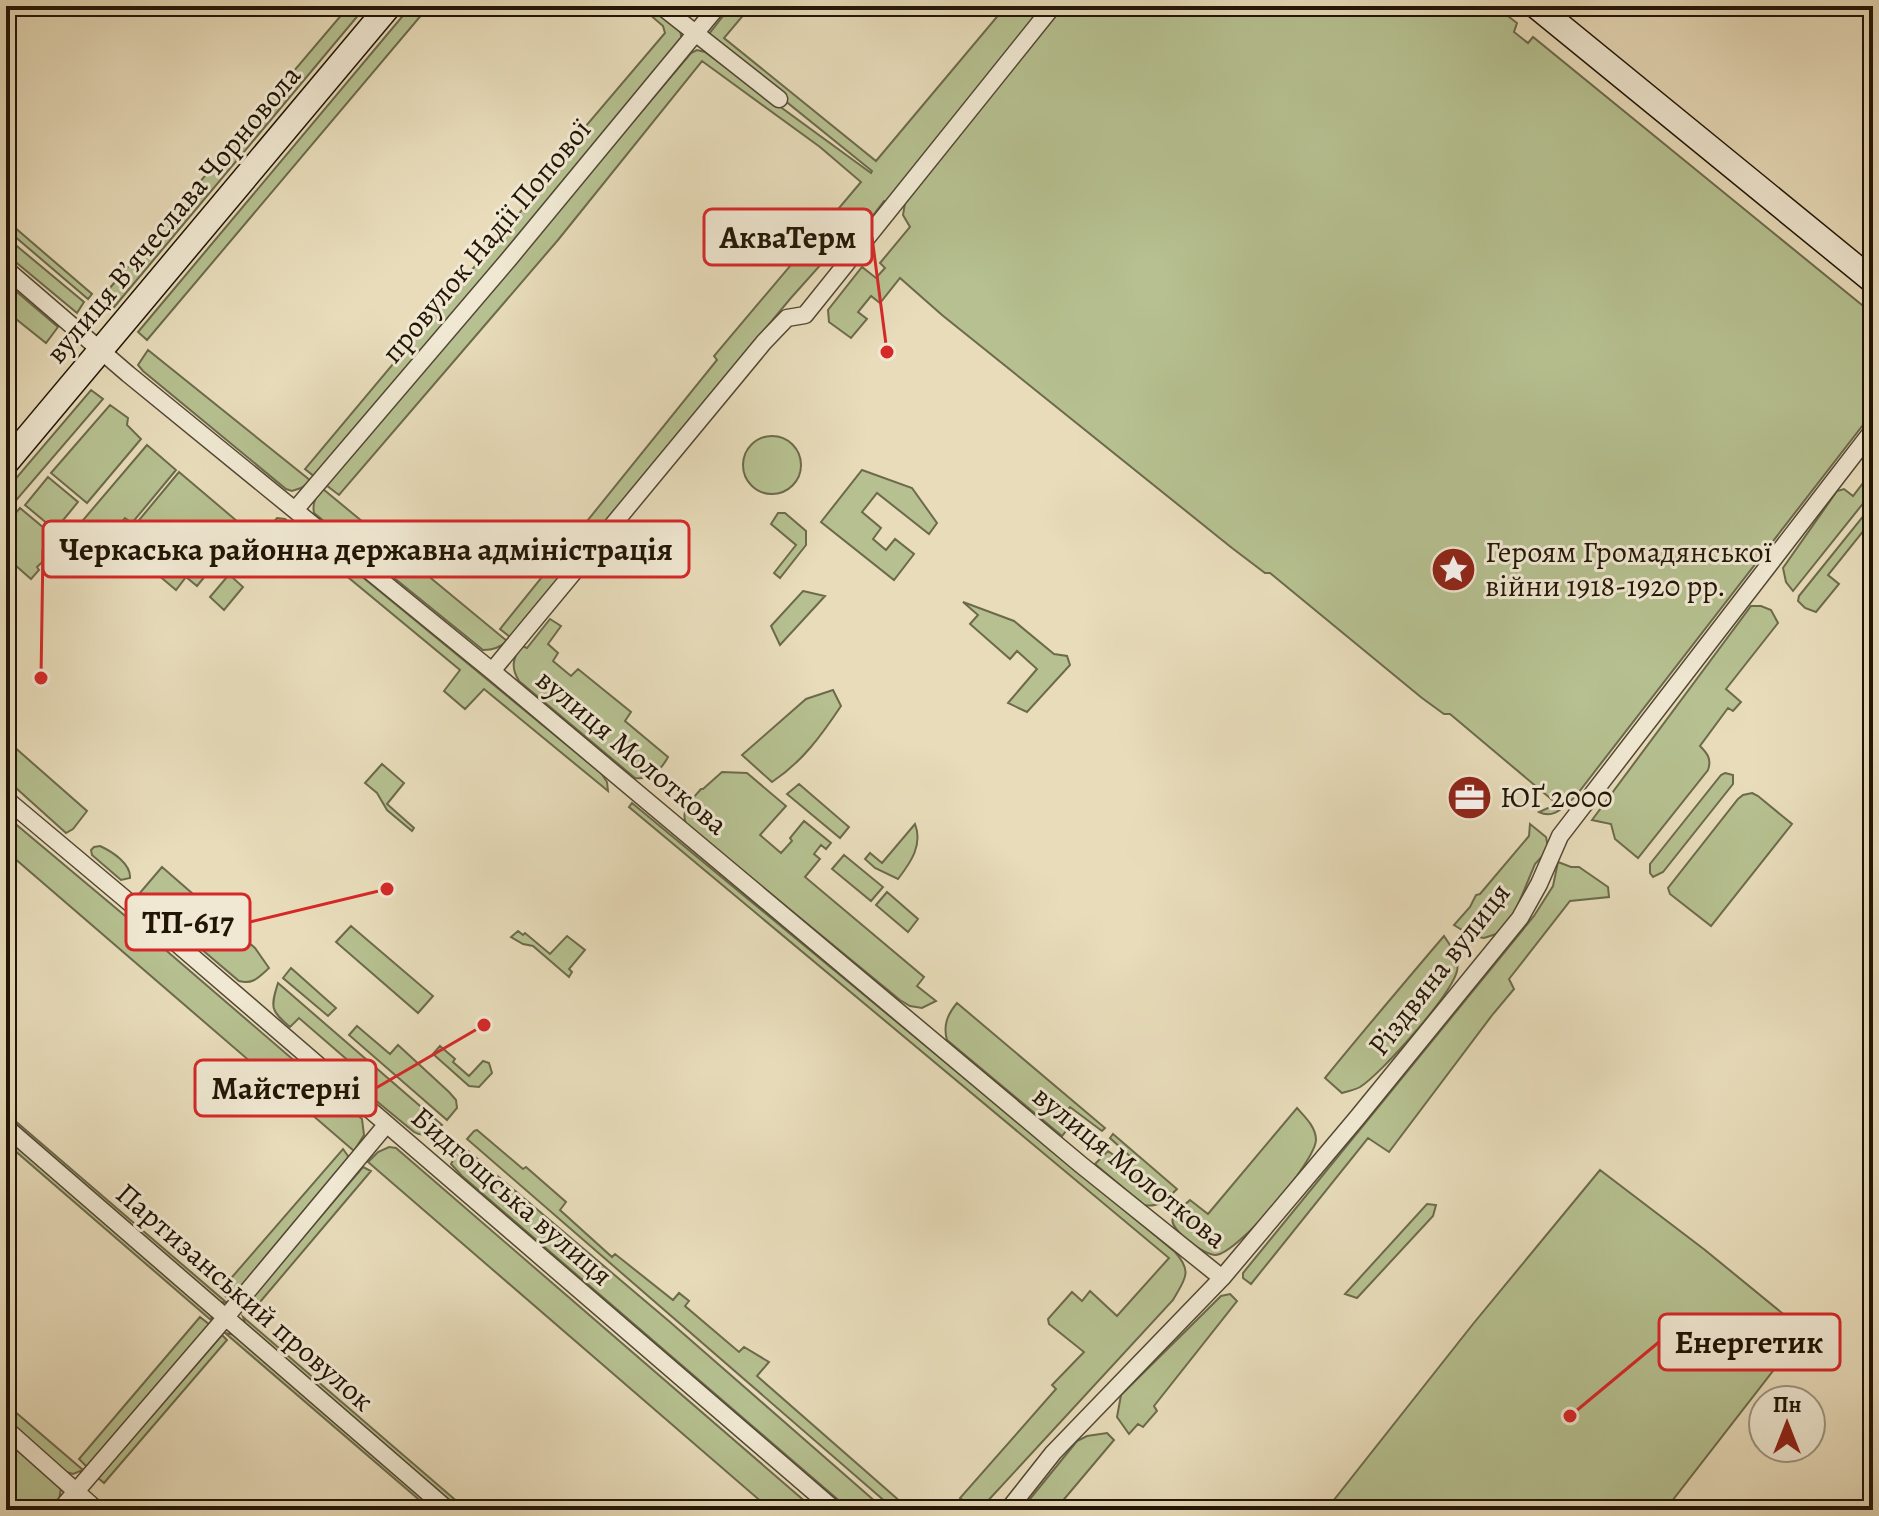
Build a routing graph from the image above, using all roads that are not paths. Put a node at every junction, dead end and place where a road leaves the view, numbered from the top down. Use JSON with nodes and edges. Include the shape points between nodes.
{"nodes":[{"id":1,"x":389,"y":6,"type":"edge"},
{"id":2,"x":661,"y":6,"type":"edge"},
{"id":3,"x":718,"y":6,"type":"edge"},
{"id":4,"x":1053,"y":6,"type":"edge"},
{"id":5,"x":1536,"y":6,"type":"edge"},
{"id":6,"x":695,"y":34,"type":"junction"},
{"id":7,"x":779,"y":99,"type":"dead end"},
{"id":8,"x":6,"y":269,"type":"edge"},
{"id":9,"x":1873,"y":281,"type":"edge"},
{"id":10,"x":102,"y":350,"type":"junction"},
{"id":11,"x":1873,"y":430,"type":"edge"},
{"id":12,"x":6,"y":463,"type":"edge"},
{"id":13,"x":295,"y":510,"type":"junction"},
{"id":14,"x":492,"y":671,"type":"junction"},
{"id":15,"x":6,"y":799,"type":"edge"},
{"id":16,"x":386,"y":1125,"type":"junction"},
{"id":17,"x":6,"y":1127,"type":"edge"},
{"id":18,"x":1222,"y":1278,"type":"junction"},
{"id":19,"x":226,"y":1317,"type":"junction"},
{"id":20,"x":6,"y":1429,"type":"edge"},
{"id":21,"x":76,"y":1492,"type":"junction"},
{"id":22,"x":60,"y":1510,"type":"edge"},
{"id":23,"x":97,"y":1510,"type":"edge"},
{"id":24,"x":448,"y":1510,"type":"edge"},
{"id":25,"x":835,"y":1510,"type":"edge"},
{"id":26,"x":1008,"y":1510,"type":"edge"}],
"edges":[{"from":1,"to":10,"type":"main road","name":"вулиця Вʼячеслава Чорновола"},
{"from":2,"to":6,"type":"street"},
{"from":3,"to":6,"type":"street","name":"провулок Надії Попової"},
{"from":4,"to":14,"type":"street","via":[[805,315],[787,318],[764,342]]},
{"from":5,"to":9,"type":"main road"},
{"from":6,"to":7,"type":"street"},
{"from":6,"to":13,"type":"street","name":"провулок Надії Попової"},
{"from":8,"to":10,"type":"street","name":"вулиця Молоткова"},
{"from":10,"to":12,"type":"main road","name":"вулиця Вʼячеслава Чорновола"},
{"from":10,"to":13,"type":"street","name":"вулиця Молоткова"},
{"from":11,"to":18,"type":"street","name":"Різдвяна вулиця","via":[[1560,836],[1520,918]]},
{"from":13,"to":14,"type":"street","name":"вулиця Молоткова"},
{"from":14,"to":18,"type":"street","name":"вулиця Молоткова"},
{"from":15,"to":16,"type":"street","name":"Бидгощська вулиця"},
{"from":16,"to":19,"type":"street"},
{"from":16,"to":25,"type":"street","name":"Бидгощська вулиця"},
{"from":17,"to":19,"type":"street","name":"Партизанський провулок"},
{"from":18,"to":26,"type":"street","name":"Різдвяна вулиця","via":[[1053,1453]]},
{"from":19,"to":21,"type":"street"},
{"from":19,"to":24,"type":"street","name":"Партизанський провулок"},
{"from":20,"to":21,"type":"street"},
{"from":21,"to":22,"type":"street"},
{"from":21,"to":23,"type":"street"}]}
